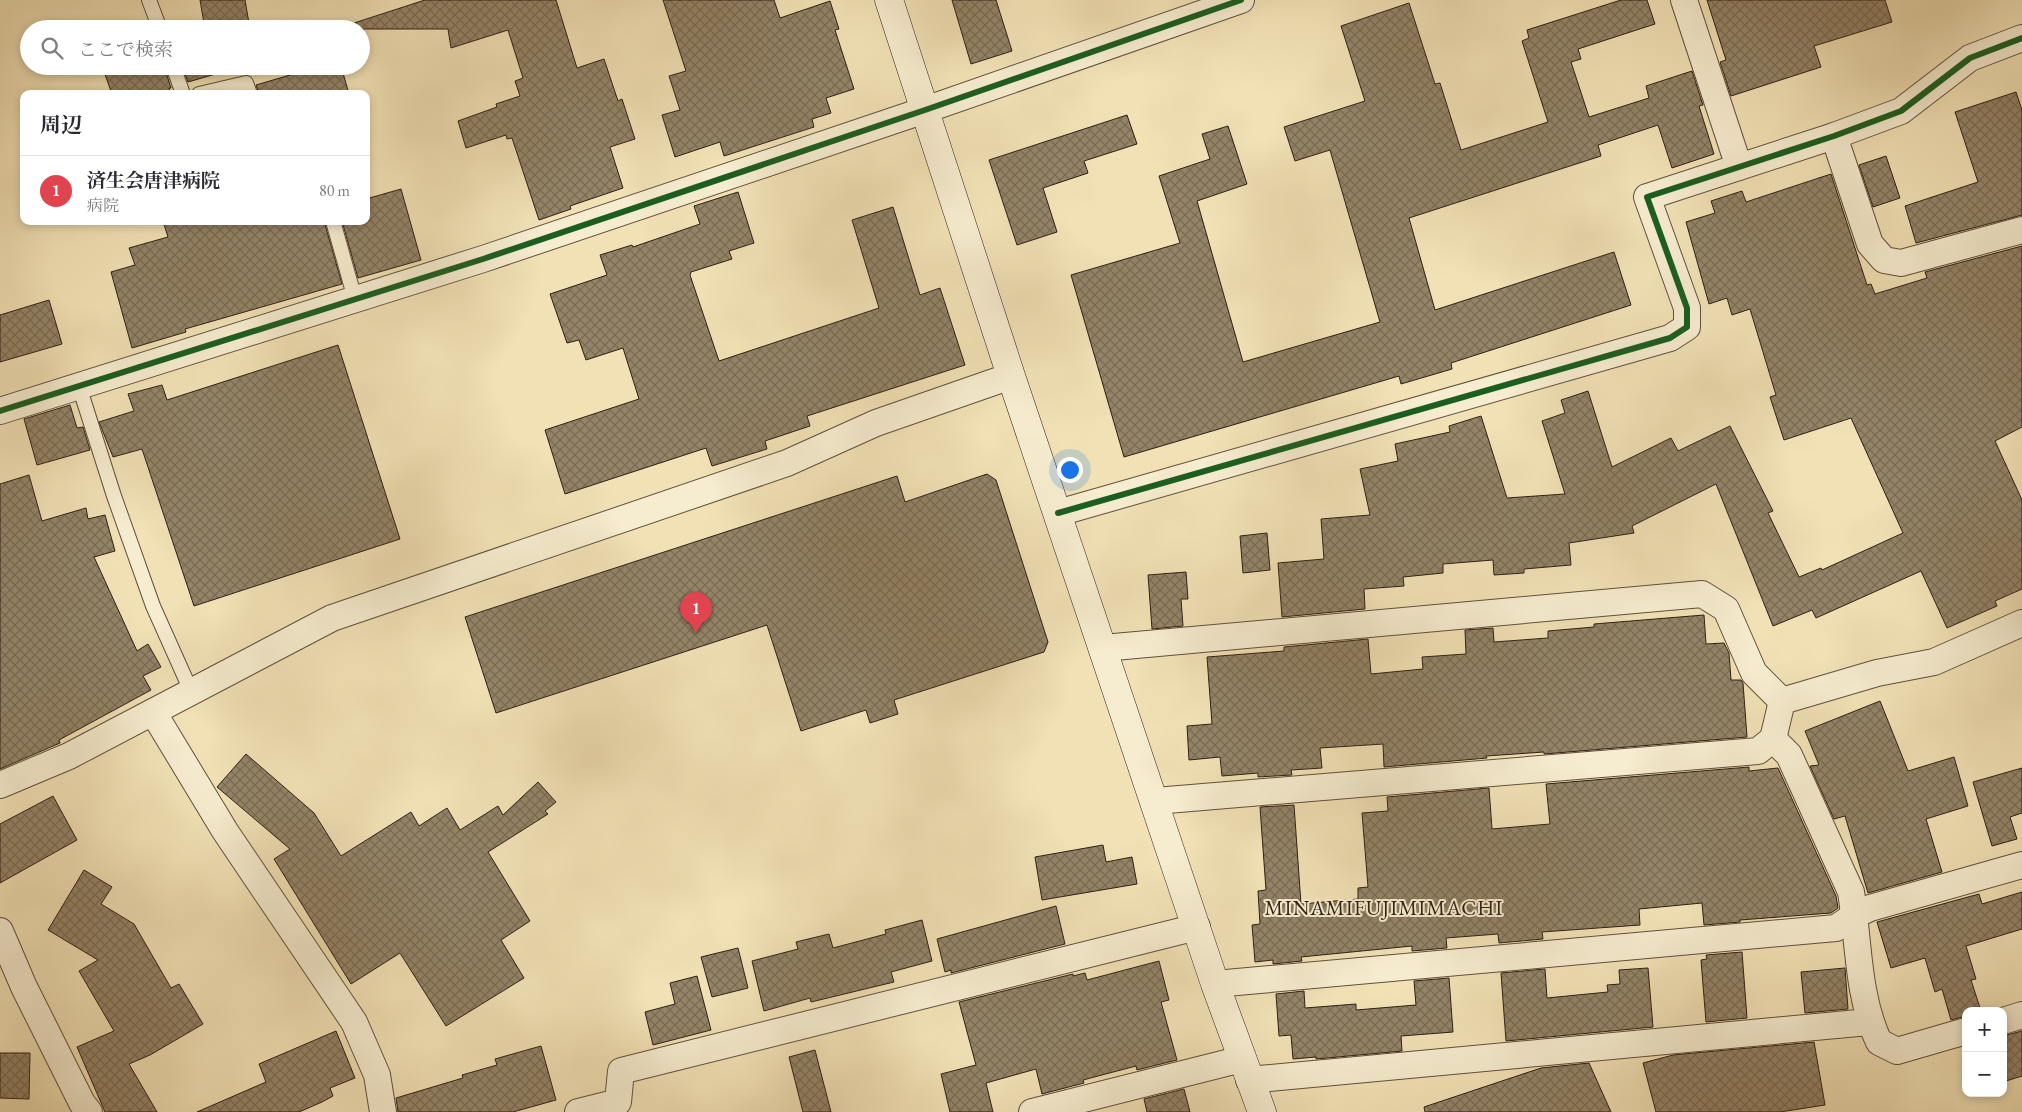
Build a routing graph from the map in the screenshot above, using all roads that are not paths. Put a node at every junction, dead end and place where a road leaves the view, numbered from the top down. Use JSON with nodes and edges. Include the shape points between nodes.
{"nodes":[{"id":1,"x":149,"y":0,"type":"edge"},
{"id":2,"x":889,"y":0,"type":"edge"},
{"id":3,"x":1241,"y":0,"type":"edge"},
{"id":4,"x":1684,"y":0,"type":"edge"},
{"id":5,"x":157,"y":20,"type":"edge"},
{"id":6,"x":2022,"y":38,"type":"edge"},
{"id":7,"x":176,"y":75,"type":"edge"},
{"id":8,"x":182,"y":90,"type":"edge"},
{"id":9,"x":217,"y":90,"type":"edge"},
{"id":10,"x":249,"y":90,"type":"edge"},
{"id":11,"x":925,"y":110,"type":"junction"},
{"id":12,"x":1834,"y":136,"type":"junction"},
{"id":13,"x":1739,"y":167,"type":"junction"},
{"id":14,"x":334,"y":225,"type":"edge"},
{"id":15,"x":2022,"y":230,"type":"edge"},
{"id":16,"x":355,"y":299,"type":"junction"},
{"id":17,"x":1012,"y":376,"type":"junction"},
{"id":18,"x":78,"y":386,"type":"junction"},
{"id":19,"x":0,"y":411,"type":"edge"},
{"id":20,"x":1058,"y":512,"type":"junction"},
{"id":21,"x":2022,"y":623,"type":"edge"},
{"id":22,"x":1103,"y":648,"type":"junction"},
{"id":23,"x":191,"y":691,"type":"junction"},
{"id":24,"x":1782,"y":702,"type":"junction"},
{"id":25,"x":153,"y":712,"type":"junction"},
{"id":26,"x":1773,"y":739,"type":"junction"},
{"id":27,"x":0,"y":785,"type":"edge"},
{"id":28,"x":1155,"y":801,"type":"junction"},
{"id":29,"x":2022,"y":865,"type":"edge"},
{"id":30,"x":1854,"y":915,"type":"junction"},
{"id":31,"x":1197,"y":927,"type":"junction"},
{"id":32,"x":0,"y":931,"type":"edge"},
{"id":33,"x":1215,"y":984,"type":"junction"},
{"id":34,"x":2022,"y":1015,"type":"edge"},
{"id":35,"x":2007,"y":1020,"type":"edge"},
{"id":36,"x":1869,"y":1022,"type":"junction"},
{"id":37,"x":1962,"y":1032,"type":"edge"},
{"id":38,"x":1245,"y":1069,"type":"junction"},
{"id":39,"x":619,"y":1107,"type":"edge"},
{"id":40,"x":81,"y":1109,"type":"edge"},
{"id":41,"x":383,"y":1112,"type":"edge"},
{"id":42,"x":578,"y":1112,"type":"edge"},
{"id":43,"x":1032,"y":1112,"type":"edge"},
{"id":44,"x":1262,"y":1112,"type":"edge"}],
"edges":[{"from":1,"to":5,"type":"lane"},
{"from":2,"to":11,"type":"street"},
{"from":3,"to":11,"type":"street"},
{"from":4,"to":13,"type":"street"},
{"from":6,"to":12,"type":"street","via":[[1970,58],[1901,111]]},
{"from":7,"to":8,"type":"lane"},
{"from":9,"to":10,"type":"lane","via":[[246,83]]},
{"from":11,"to":16,"type":"street"},
{"from":11,"to":17,"type":"street"},
{"from":12,"to":13,"type":"street"},
{"from":12,"to":15,"type":"street","via":[[1870,244],[1884,260],[1901,263]]},
{"from":13,"to":20,"type":"street","via":[[1647,197],[1687,308],[1687,327],[1670,338]]},
{"from":14,"to":16,"type":"lane"},
{"from":16,"to":18,"type":"street"},
{"from":17,"to":20,"type":"street"},
{"from":17,"to":23,"type":"street","via":[[876,422],[787,464],[332,618]]},
{"from":18,"to":19,"type":"street"},
{"from":18,"to":23,"type":"lane","via":[[153,606]]},
{"from":20,"to":22,"type":"street"},
{"from":21,"to":24,"type":"street","via":[[1934,662],[1877,673]]},
{"from":22,"to":24,"type":"street","via":[[1702,594],[1726,609],[1754,673]]},
{"from":22,"to":28,"type":"street"},
{"from":23,"to":25,"type":"street"},
{"from":24,"to":26,"type":"street"},
{"from":25,"to":27,"type":"street","via":[[69,756]]},
{"from":25,"to":41,"type":"street","via":[[225,831],[354,1022],[377,1075]]},
{"from":26,"to":28,"type":"street","via":[[1758,751]]},
{"from":26,"to":30,"type":"street","via":[[1789,755],[1851,892]]},
{"from":28,"to":31,"type":"street"},
{"from":29,"to":30,"type":"street"},
{"from":30,"to":33,"type":"street","via":[[1836,928]]},
{"from":30,"to":36,"type":"street"},
{"from":31,"to":33,"type":"street"},
{"from":31,"to":39,"type":"street","via":[[620,1071]]},
{"from":32,"to":40,"type":"street"},
{"from":33,"to":38,"type":"street"},
{"from":34,"to":35,"type":"street"},
{"from":36,"to":37,"type":"street","via":[[1879,1042],[1898,1051]]},
{"from":36,"to":38,"type":"street"},
{"from":38,"to":43,"type":"street"},
{"from":38,"to":44,"type":"street"},
{"from":39,"to":42,"type":"street"}]}
